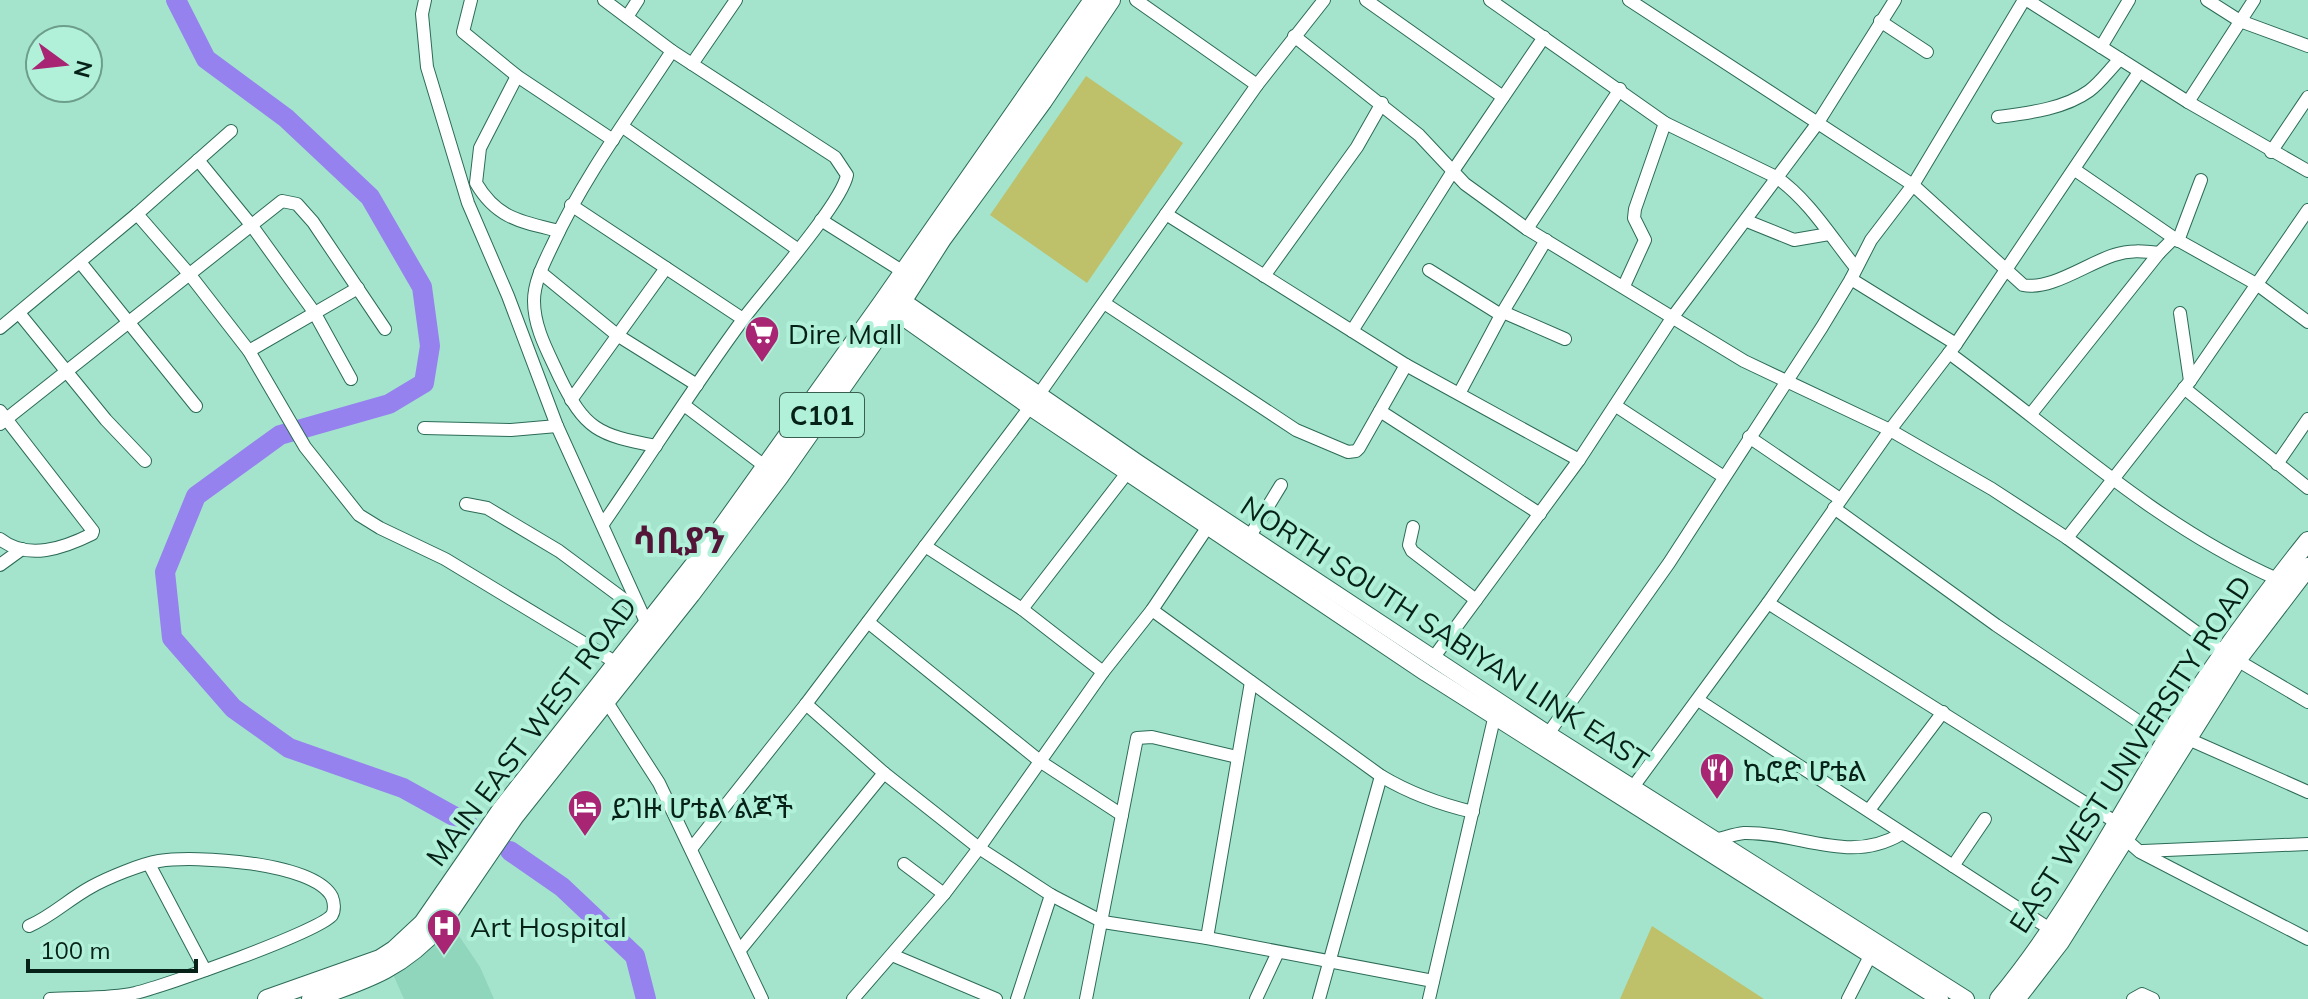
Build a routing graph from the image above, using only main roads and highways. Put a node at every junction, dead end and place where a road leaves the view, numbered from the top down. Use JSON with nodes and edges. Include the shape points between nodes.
{"nodes":[{"id":1,"x":1093,"y":0,"type":"edge"},
{"id":2,"x":1111,"y":0,"type":"edge"},
{"id":3,"x":1082,"y":29,"type":"junction"},
{"id":4,"x":936,"y":235,"type":"junction"},
{"id":5,"x":892,"y":302,"type":"junction"},
{"id":6,"x":1034,"y":401,"type":"junction"},
{"id":7,"x":772,"y":472,"type":"junction"},
{"id":8,"x":1212,"y":519,"type":"junction"},
{"id":9,"x":2308,"y":541,"type":"edge"},
{"id":10,"x":2308,"y":567,"type":"edge"},
{"id":11,"x":2231,"y":657,"type":"junction"},
{"id":12,"x":601,"y":693,"type":"junction"},
{"id":13,"x":1497,"y":708,"type":"junction"},
{"id":14,"x":1668,"y":819,"type":"junction"},
{"id":15,"x":2120,"y":831,"type":"junction"},
{"id":16,"x":361,"y":974,"type":"junction"},
{"id":17,"x":267,"y":999,"type":"edge"},
{"id":18,"x":311,"y":999,"type":"edge"},
{"id":19,"x":1940,"y":999,"type":"edge"},
{"id":20,"x":1966,"y":999,"type":"edge"},
{"id":21,"x":1999,"y":999,"type":"edge"},
{"id":22,"x":2016,"y":999,"type":"edge"}],
"edges":[{"from":1,"to":3,"type":"main road","name":"MAIN EAST WEST ROAD","number":"C101"},
{"from":2,"to":3,"type":"main road","name":"MAIN EAST WEST ROAD","number":"C101"},
{"from":3,"to":4,"type":"main road","name":"MAIN EAST WEST ROAD","number":"C101"},
{"from":4,"to":5,"type":"main road","name":"MAIN EAST WEST ROAD","number":"C101"},
{"from":4,"to":5,"type":"main road","name":"MAIN EAST WEST ROAD","number":"C101","via":[[902,271]]},
{"from":5,"to":6,"type":"main road","name":"NORTH SOUTH SABIYAN LINK EAST"},
{"from":5,"to":7,"type":"main road","name":"MAIN EAST WEST ROAD","number":"C101"},
{"from":6,"to":8,"type":"main road","name":"NORTH SOUTH SABIYAN LINK EAST"},
{"from":6,"to":8,"type":"main road","name":"NORTH SOUTH SABIYAN LINK EAST","via":[[1127,473]]},
{"from":7,"to":12,"type":"main road","name":"MAIN EAST WEST ROAD","number":"C101","via":[[691,594]]},
{"from":7,"to":12,"type":"main road","name":"MAIN EAST WEST ROAD","number":"C101","via":[[643,616]]},
{"from":8,"to":13,"type":"main road","name":"NORTH SOUTH SABIYAN LINK EAST","via":[[1426,673]]},
{"from":8,"to":13,"type":"main road","name":"NORTH SOUTH SABIYAN LINK EAST","via":[[1250,536],[1434,657]]},
{"from":9,"to":11,"type":"main road","name":"EAST WEST UNIVERSITY ROAD","via":[[2277,579]]},
{"from":10,"to":11,"type":"main road","name":"EAST WEST UNIVERSITY ROAD"},
{"from":11,"to":15,"type":"main road","name":"EAST WEST UNIVERSITY ROAD","via":[[2186,738]]},
{"from":11,"to":15,"type":"main road","name":"EAST WEST UNIVERSITY ROAD","via":[[2166,740]]},
{"from":12,"to":16,"type":"main road","name":"MAIN EAST WEST ROAD","number":"C101","via":[[508,813],[428,939],[403,960]]},
{"from":13,"to":14,"type":"main road","name":"NORTH SOUTH SABIYAN LINK EAST"},
{"from":13,"to":14,"type":"main road","name":"NORTH SOUTH SABIYAN LINK EAST","via":[[1633,787]]},
{"from":14,"to":19,"type":"main road","name":"NORTH SOUTH SABIYAN LINK EAST"},
{"from":14,"to":20,"type":"main road","name":"NORTH SOUTH SABIYAN LINK EAST","via":[[1714,840]]},
{"from":15,"to":21,"type":"main road","name":"EAST WEST UNIVERSITY ROAD"},
{"from":15,"to":22,"type":"main road","name":"EAST WEST UNIVERSITY ROAD","via":[[2060,942]]},
{"from":16,"to":17,"type":"main road","name":"MAIN EAST WEST ROAD"},
{"from":16,"to":18,"type":"main road","name":"MAIN EAST WEST ROAD"}]}
